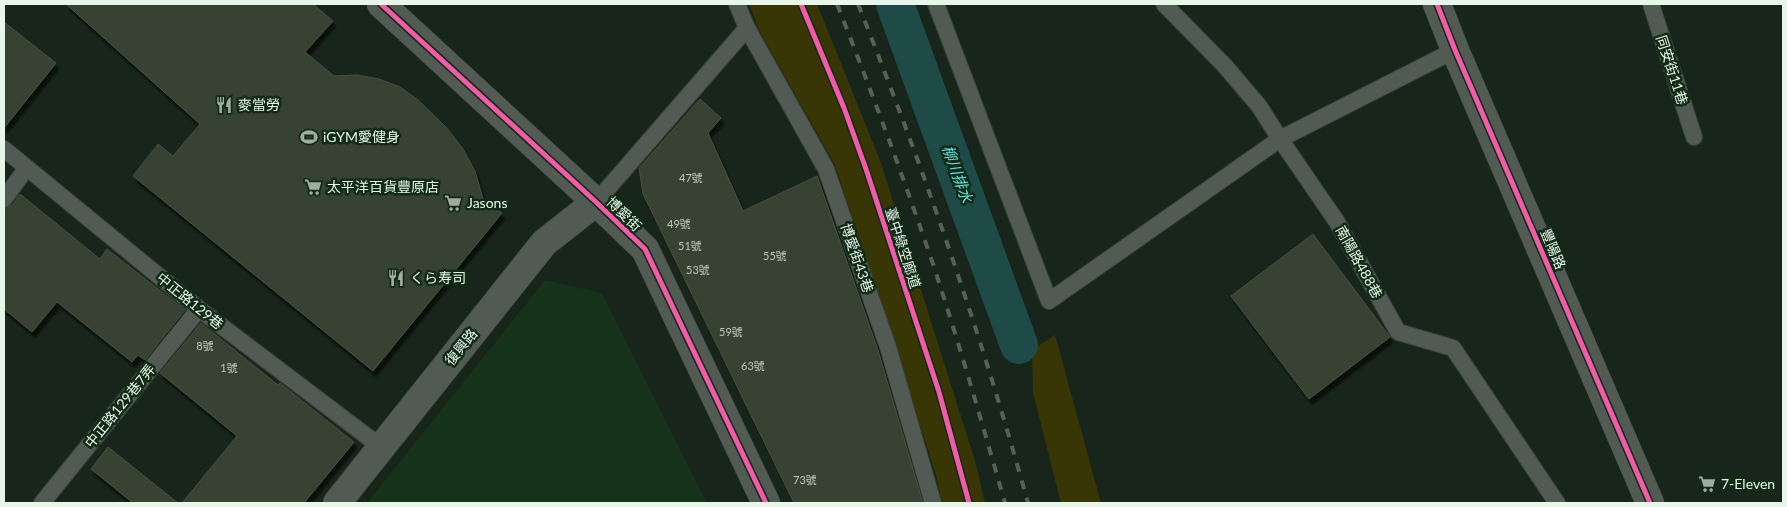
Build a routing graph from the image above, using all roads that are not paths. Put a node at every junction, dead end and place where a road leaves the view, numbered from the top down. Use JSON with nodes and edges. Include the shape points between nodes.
{"nodes":[{"id":1,"x":381,"y":4,"type":"edge"},
{"id":2,"x":738,"y":4,"type":"edge"},
{"id":3,"x":936,"y":4,"type":"edge"},
{"id":4,"x":1164,"y":4,"type":"edge"},
{"id":5,"x":1651,"y":4,"type":"edge"},
{"id":6,"x":1440,"y":5,"type":"edge"},
{"id":7,"x":747,"y":28,"type":"junction"},
{"id":8,"x":1455,"y":50,"type":"junction"},
{"id":9,"x":1694,"y":137,"type":"dead end"},
{"id":10,"x":1280,"y":139,"type":"junction"},
{"id":11,"x":4,"y":149,"type":"edge"},
{"id":12,"x":26,"y":169,"type":"junction"},
{"id":13,"x":4,"y":198,"type":"edge"},
{"id":14,"x":596,"y":202,"type":"junction"},
{"id":15,"x":199,"y":308,"type":"junction"},
{"id":16,"x":380,"y":448,"type":"junction"},
{"id":17,"x":42,"y":503,"type":"edge"},
{"id":18,"x":337,"y":503,"type":"edge"},
{"id":19,"x":766,"y":503,"type":"edge"},
{"id":20,"x":934,"y":503,"type":"edge"},
{"id":21,"x":1556,"y":503,"type":"edge"},
{"id":22,"x":1650,"y":503,"type":"edge"}],
"edges":[{"from":1,"to":14,"type":"street","name":"博愛街"},
{"from":2,"to":7,"type":"lane","name":"博愛街43巷"},
{"from":3,"to":10,"type":"lane","via":[[1049,301]]},
{"from":4,"to":10,"type":"lane","name":"南陽路488巷","via":[[1225,66],[1259,106]]},
{"from":5,"to":9,"type":"lane","name":"同安街11巷"},
{"from":6,"to":8,"type":"street","name":"豐陽路"},
{"from":7,"to":14,"type":"lane"},
{"from":7,"to":20,"type":"lane","name":"博愛街43巷","via":[[826,169],[888,347]]},
{"from":8,"to":10,"type":"lane"},
{"from":8,"to":22,"type":"street","name":"豐陽路"},
{"from":10,"to":21,"type":"lane","name":"南陽路488巷","via":[[1337,222],[1398,332],[1453,348]]},
{"from":11,"to":12,"type":"lane","name":"中正路129巷"},
{"from":12,"to":13,"type":"lane"},
{"from":12,"to":15,"type":"lane","name":"中正路129巷"},
{"from":14,"to":16,"type":"street","name":"復興路","via":[[544,243]]},
{"from":14,"to":19,"type":"street","name":"博愛街","via":[[645,250]]},
{"from":15,"to":16,"type":"lane","name":"中正路129巷"},
{"from":15,"to":17,"type":"lane","name":"中正路129巷7弄"},
{"from":16,"to":18,"type":"street","name":"復興路"}]}
